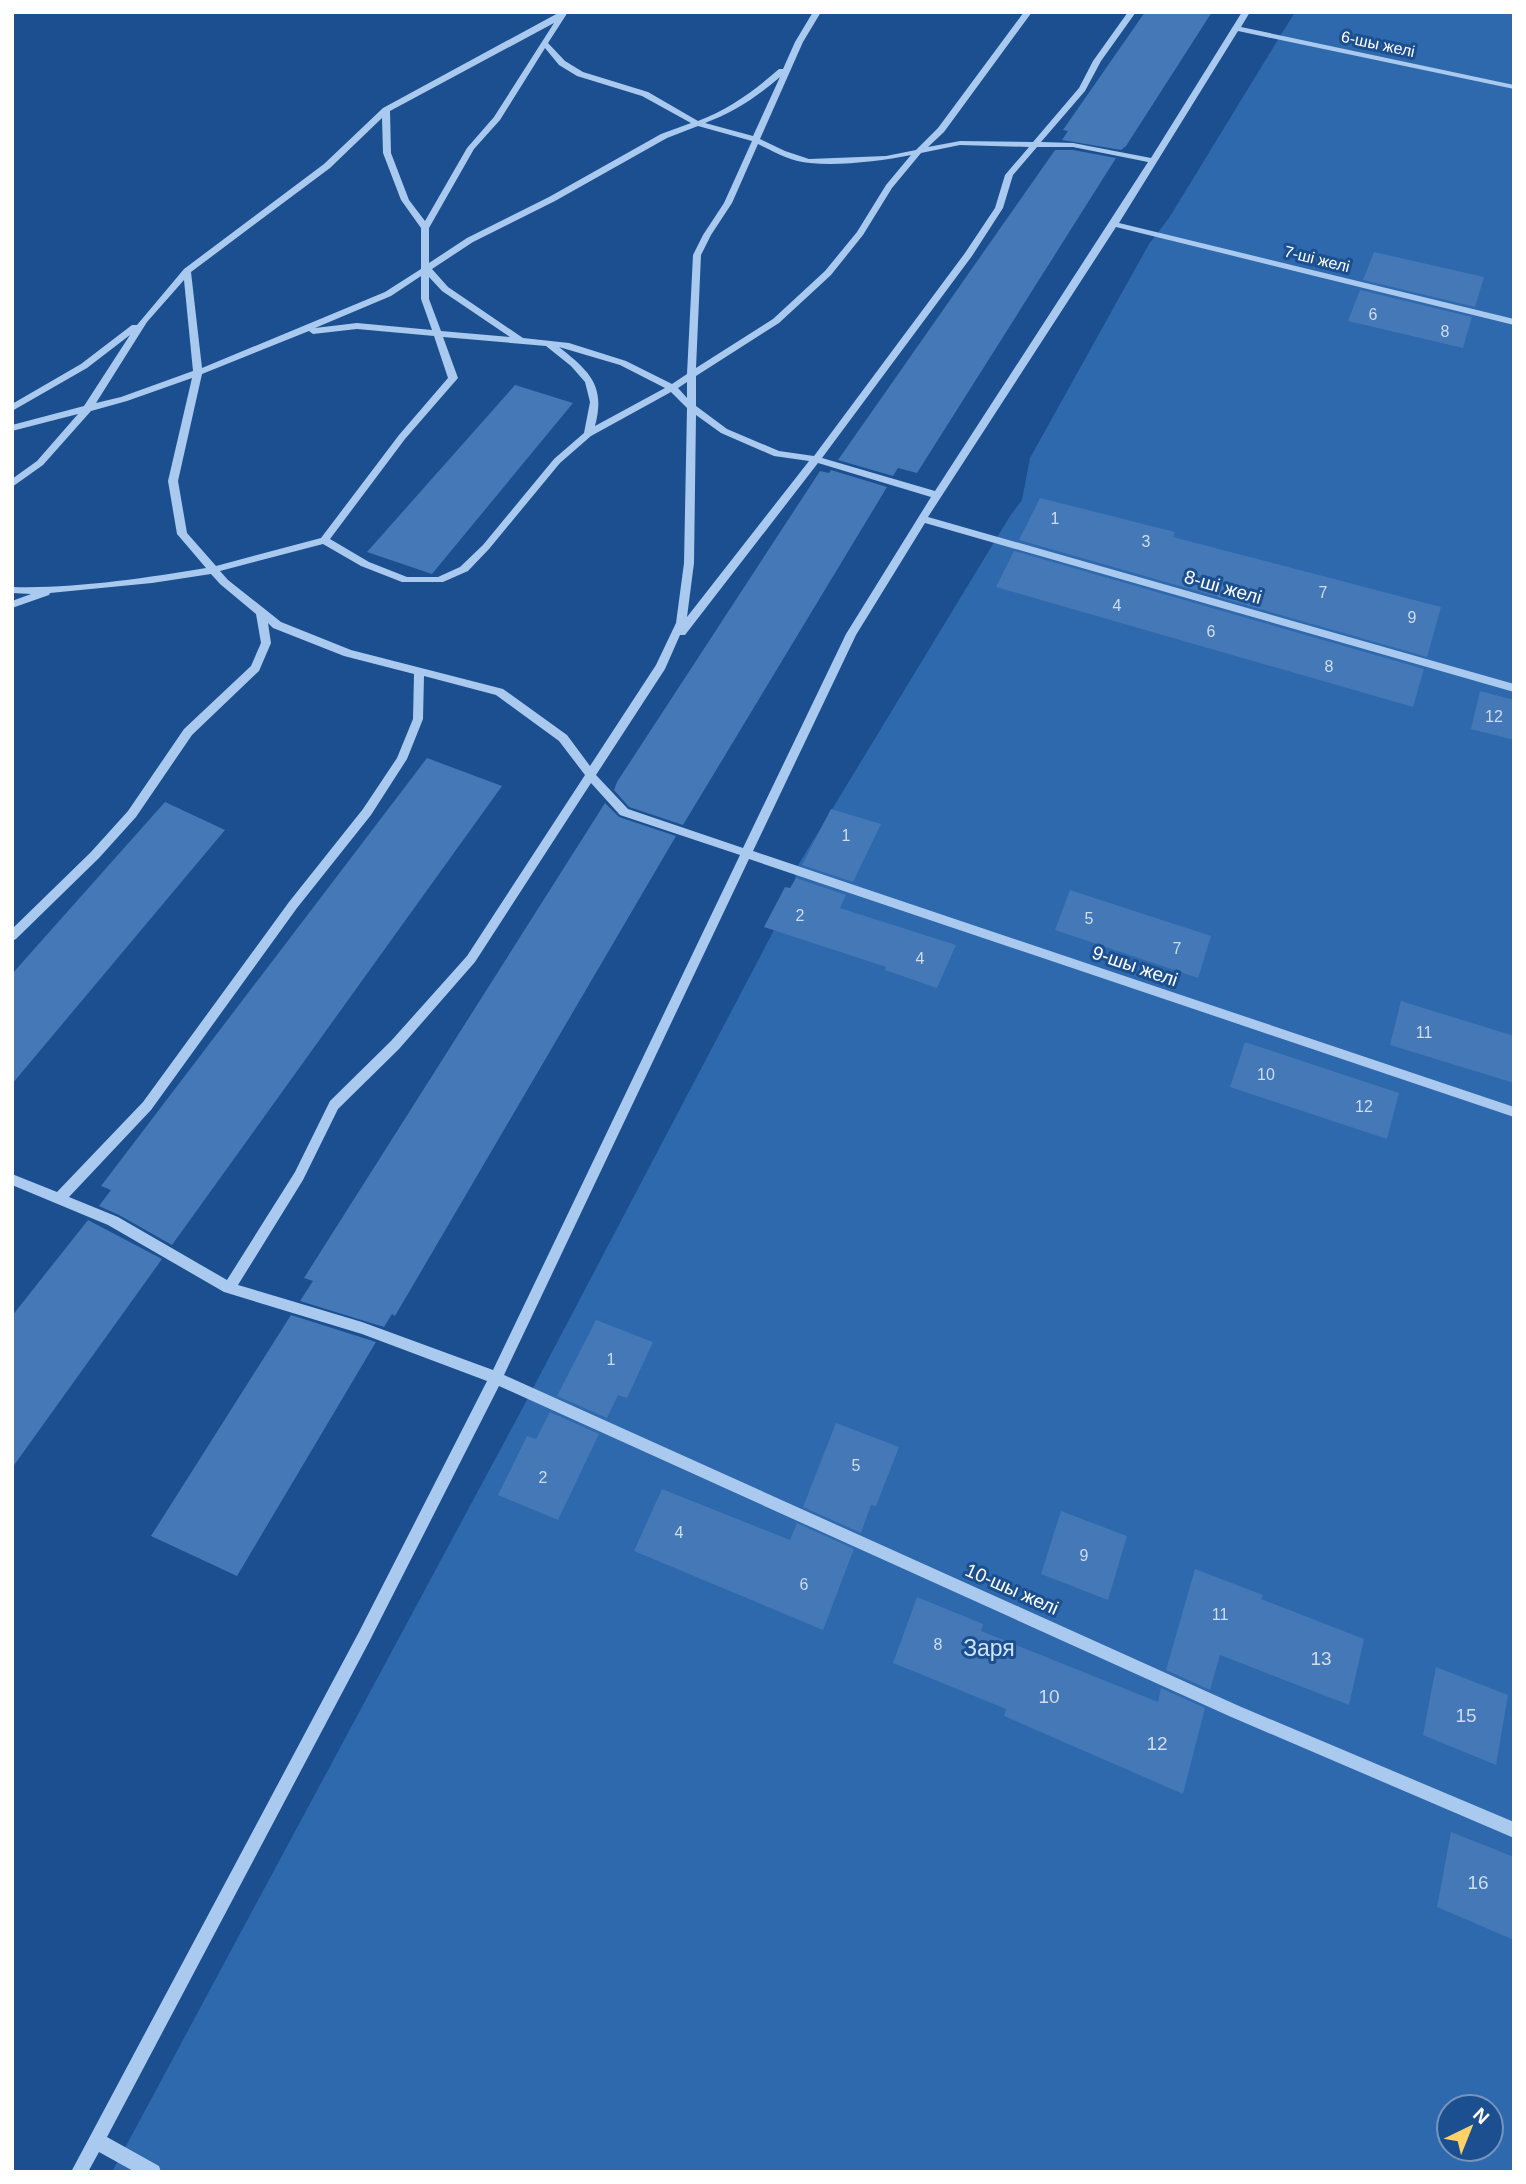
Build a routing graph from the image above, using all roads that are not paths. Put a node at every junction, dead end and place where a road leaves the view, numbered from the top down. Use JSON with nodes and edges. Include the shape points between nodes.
{"nodes":[{"id":1,"x":817,"y":12,"type":"edge"},
{"id":2,"x":1028,"y":12,"type":"edge"},
{"id":3,"x":1132,"y":12,"type":"edge"},
{"id":4,"x":1246,"y":12,"type":"edge"},
{"id":5,"x":563,"y":13,"type":"edge"},
{"id":6,"x":1236,"y":28,"type":"junction"},
{"id":7,"x":545,"y":44,"type":"junction"},
{"id":8,"x":788,"y":66,"type":"junction"},
{"id":9,"x":1514,"y":87,"type":"edge"},
{"id":10,"x":386,"y":110,"type":"junction"},
{"id":11,"x":698,"y":124,"type":"junction"},
{"id":12,"x":755,"y":139,"type":"junction"},
{"id":13,"x":1033,"y":146,"type":"junction"},
{"id":14,"x":919,"y":151,"type":"junction"},
{"id":15,"x":1154,"y":161,"type":"junction"},
{"id":16,"x":1114,"y":225,"type":"junction"},
{"id":17,"x":425,"y":228,"type":"junction"},
{"id":18,"x":425,"y":267,"type":"junction"},
{"id":19,"x":187,"y":271,"type":"junction"},
{"id":20,"x":144,"y":320,"type":"junction"},
{"id":21,"x":1514,"y":321,"type":"edge"},
{"id":22,"x":435,"y":332,"type":"junction"},
{"id":23,"x":295,"y":333,"type":"junction"},
{"id":24,"x":522,"y":341,"type":"junction"},
{"id":25,"x":549,"y":343,"type":"junction"},
{"id":26,"x":198,"y":373,"type":"junction"},
{"id":27,"x":693,"y":374,"type":"junction"},
{"id":28,"x":672,"y":388,"type":"junction"},
{"id":29,"x":12,"y":408,"type":"edge"},
{"id":30,"x":88,"y":408,"type":"junction"},
{"id":31,"x":692,"y":408,"type":"junction"},
{"id":32,"x":12,"y":428,"type":"edge"},
{"id":33,"x":588,"y":434,"type":"junction"},
{"id":34,"x":817,"y":459,"type":"junction"},
{"id":35,"x":12,"y":484,"type":"edge"},
{"id":36,"x":937,"y":495,"type":"junction"},
{"id":37,"x":922,"y":519,"type":"junction"},
{"id":38,"x":324,"y":540,"type":"junction"},
{"id":39,"x":213,"y":570,"type":"junction"},
{"id":40,"x":59,"y":589,"type":"junction"},
{"id":41,"x":12,"y":590,"type":"edge"},
{"id":42,"x":12,"y":605,"type":"edge"},
{"id":43,"x":261,"y":612,"type":"junction"},
{"id":44,"x":672,"y":643,"type":"junction"},
{"id":45,"x":419,"y":672,"type":"junction"},
{"id":46,"x":1514,"y":688,"type":"edge"},
{"id":47,"x":592,"y":777,"type":"junction"},
{"id":48,"x":745,"y":853,"type":"junction"},
{"id":49,"x":12,"y":936,"type":"edge"},
{"id":50,"x":1514,"y":1112,"type":"edge"},
{"id":51,"x":12,"y":1179,"type":"edge"},
{"id":52,"x":59,"y":1198,"type":"junction"},
{"id":53,"x":229,"y":1288,"type":"junction"},
{"id":54,"x":496,"y":1378,"type":"junction"},
{"id":55,"x":1514,"y":1830,"type":"edge"},
{"id":56,"x":96,"y":2141,"type":"junction"},
{"id":57,"x":79,"y":2172,"type":"edge"},
{"id":58,"x":153,"y":2172,"type":"edge"}],
"edges":[{"from":1,"to":8,"type":"street"},
{"from":2,"to":14,"type":"street","via":[[940,130]]},
{"from":3,"to":13,"type":"street","via":[[1082,89]]},
{"from":4,"to":6,"type":"street"},
{"from":5,"to":7,"type":"street"},
{"from":5,"to":10,"type":"street"},
{"from":6,"to":9,"type":"street","name":"6-шы желі"},
{"from":6,"to":15,"type":"street"},
{"from":7,"to":11,"type":"street","via":[[580,74],[645,94]]},
{"from":7,"to":17,"type":"street","via":[[471,148]]},
{"from":8,"to":11,"type":"street","via":[[758,92]]},
{"from":8,"to":12,"type":"street"},
{"from":10,"to":17,"type":"street","via":[[387,153],[405,200]]},
{"from":10,"to":19,"type":"street","via":[[327,166]]},
{"from":11,"to":12,"type":"street"},
{"from":11,"to":18,"type":"street","via":[[664,136]]},
{"from":12,"to":14,"type":"street","via":[[809,161],[886,158]]},
{"from":12,"to":27,"type":"street","via":[[728,203],[697,255]]},
{"from":13,"to":14,"type":"street","via":[[960,143]]},
{"from":13,"to":15,"type":"street","via":[[1073,145]]},
{"from":13,"to":34,"type":"street","via":[[1009,175],[999,208],[969,254]]},
{"from":14,"to":27,"type":"street","via":[[828,273],[776,321]]},
{"from":15,"to":16,"type":"street"},
{"from":16,"to":21,"type":"street","name":"7-ші желі"},
{"from":16,"to":36,"type":"street"},
{"from":17,"to":18,"type":"street"},
{"from":18,"to":22,"type":"street","via":[[425,299]]},
{"from":18,"to":23,"type":"street","via":[[388,294]]},
{"from":18,"to":24,"type":"street","via":[[445,289]]},
{"from":19,"to":20,"type":"street"},
{"from":19,"to":26,"type":"street"},
{"from":20,"to":29,"type":"street","via":[[83,366]]},
{"from":20,"to":30,"type":"street"},
{"from":22,"to":23,"type":"street","via":[[357,326]]},
{"from":22,"to":24,"type":"street"},
{"from":22,"to":38,"type":"street","via":[[453,378]]},
{"from":23,"to":26,"type":"street"},
{"from":24,"to":25,"type":"street"},
{"from":25,"to":28,"type":"street","via":[[623,363]]},
{"from":25,"to":33,"type":"street","via":[[582,370],[597,392]]},
{"from":26,"to":30,"type":"street"},
{"from":26,"to":39,"type":"street","via":[[173,481],[182,534]]},
{"from":27,"to":28,"type":"street"},
{"from":27,"to":31,"type":"street"},
{"from":28,"to":31,"type":"street"},
{"from":28,"to":33,"type":"street"},
{"from":30,"to":32,"type":"street"},
{"from":30,"to":35,"type":"street","via":[[40,463]]},
{"from":31,"to":34,"type":"street","via":[[724,431],[778,454]]},
{"from":31,"to":44,"type":"street","via":[[689,563],[681,623]]},
{"from":33,"to":38,"type":"street","via":[[557,461],[464,569],[439,580],[406,580],[365,564]]},
{"from":34,"to":36,"type":"street"},
{"from":34,"to":44,"type":"street"},
{"from":36,"to":37,"type":"street"},
{"from":37,"to":46,"type":"street","name":"8-ші желі"},
{"from":37,"to":48,"type":"street","via":[[851,634]]},
{"from":38,"to":39,"type":"street"},
{"from":39,"to":40,"type":"street"},
{"from":39,"to":43,"type":"street"},
{"from":40,"to":41,"type":"street"},
{"from":40,"to":42,"type":"street"},
{"from":43,"to":45,"type":"street","via":[[277,625],[348,653]]},
{"from":43,"to":49,"type":"street","via":[[266,643],[255,668],[188,732],[132,814],[95,855]]},
{"from":44,"to":47,"type":"street"},
{"from":45,"to":47,"type":"street","via":[[499,692],[563,738]]},
{"from":45,"to":52,"type":"street","via":[[418,719],[402,759],[367,813],[293,905],[147,1106]]},
{"from":47,"to":48,"type":"street","via":[[624,812]]},
{"from":47,"to":53,"type":"street","via":[[471,959],[396,1045],[334,1105],[299,1176]]},
{"from":48,"to":50,"type":"street","name":"9-шы желі"},
{"from":48,"to":54,"type":"street"},
{"from":51,"to":52,"type":"street","name":"10-шы желі"},
{"from":52,"to":53,"type":"street","name":"10-шы желі","via":[[113,1221]]},
{"from":53,"to":54,"type":"street","name":"10-шы желі","via":[[362,1328]]},
{"from":54,"to":55,"type":"street","name":"10-шы желі","via":[[1234,1711]]},
{"from":54,"to":56,"type":"street"},
{"from":56,"to":57,"type":"street"},
{"from":56,"to":58,"type":"street"}]}
